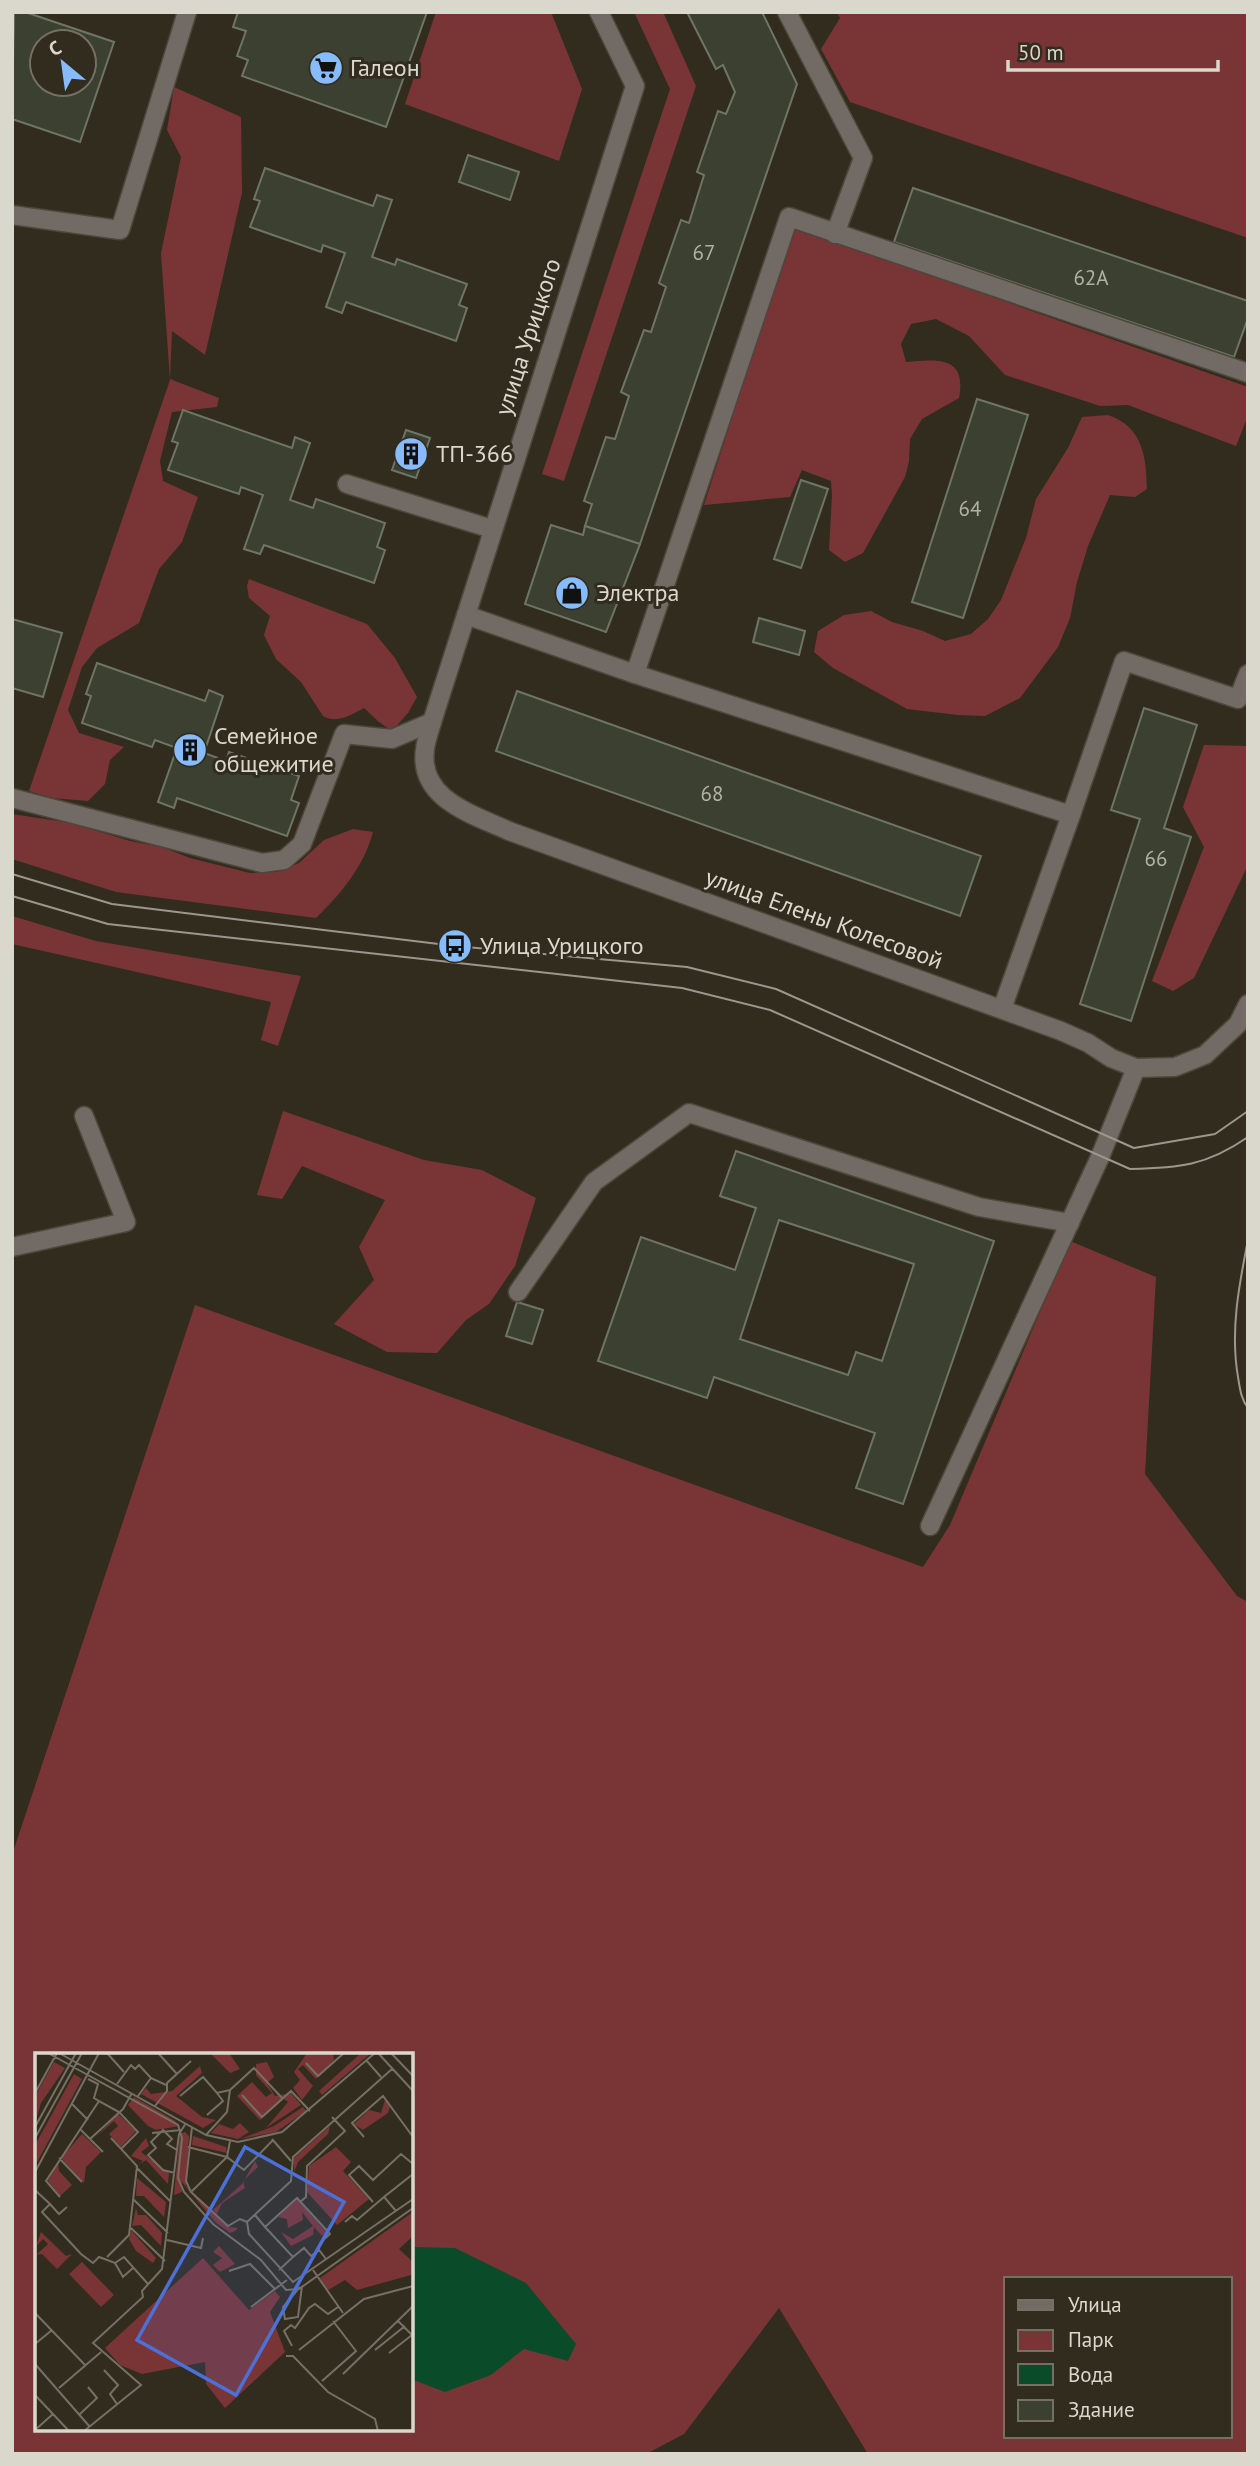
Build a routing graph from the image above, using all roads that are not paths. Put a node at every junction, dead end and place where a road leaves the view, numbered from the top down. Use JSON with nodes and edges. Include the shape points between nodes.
{"nodes":[{"id":1,"x":187,"y":12,"type":"edge"},
{"id":2,"x":787,"y":12,"type":"edge"},
{"id":3,"x":607,"y":15,"type":"edge"},
{"id":4,"x":12,"y":215,"type":"edge"},
{"id":5,"x":835,"y":234,"type":"junction"},
{"id":6,"x":1248,"y":373,"type":"edge"},
{"id":7,"x":347,"y":484,"type":"dead end"},
{"id":8,"x":492,"y":529,"type":"junction"},
{"id":9,"x":466,"y":615,"type":"junction"},
{"id":10,"x":635,"y":674,"type":"junction"},
{"id":11,"x":1248,"y":674,"type":"edge"},
{"id":12,"x":432,"y":722,"type":"junction"},
{"id":13,"x":12,"y":798,"type":"edge"},
{"id":14,"x":1071,"y":815,"type":"junction"},
{"id":15,"x":1248,"y":1004,"type":"edge"},
{"id":16,"x":1002,"y":1009,"type":"junction"},
{"id":17,"x":1136,"y":1068,"type":"junction"},
{"id":18,"x":84,"y":1116,"type":"dead end"},
{"id":19,"x":1070,"y":1223,"type":"junction"},
{"id":20,"x":12,"y":1247,"type":"edge"},
{"id":21,"x":518,"y":1292,"type":"dead end"},
{"id":22,"x":930,"y":1526,"type":"dead end"}],
"edges":[{"from":1,"to":4,"type":"street","via":[[120,230]]},
{"from":2,"to":5,"type":"street","via":[[863,158]]},
{"from":3,"to":8,"type":"street","name":"улица Урицкого","via":[[635,86]]},
{"from":5,"to":6,"type":"street"},
{"from":5,"to":10,"type":"street","via":[[789,217]]},
{"from":7,"to":8,"type":"street"},
{"from":8,"to":9,"type":"street","name":"улица Урицкого"},
{"from":9,"to":10,"type":"street"},
{"from":9,"to":12,"type":"street","name":"улица Урицкого"},
{"from":10,"to":14,"type":"street"},
{"from":11,"to":14,"type":"street","via":[[1238,699],[1124,660]]},
{"from":12,"to":13,"type":"street","via":[[392,739],[344,734],[302,844],[284,860],[262,863]]},
{"from":12,"to":16,"type":"street","name":"улица Елены Колесовой","via":[[425,749],[426,774],[440,796],[455,806],[509,831]]},
{"from":14,"to":16,"type":"street"},
{"from":15,"to":17,"type":"street","name":"улица Елены Колесовой","via":[[1238,1024],[1205,1055],[1175,1067]]},
{"from":16,"to":17,"type":"street","name":"улица Елены Колесовой","via":[[1061,1031]]},
{"from":17,"to":19,"type":"street"},
{"from":18,"to":20,"type":"street","via":[[126,1222]]},
{"from":19,"to":21,"type":"street","via":[[979,1207],[689,1113],[594,1182]]},
{"from":19,"to":22,"type":"street"}]}
